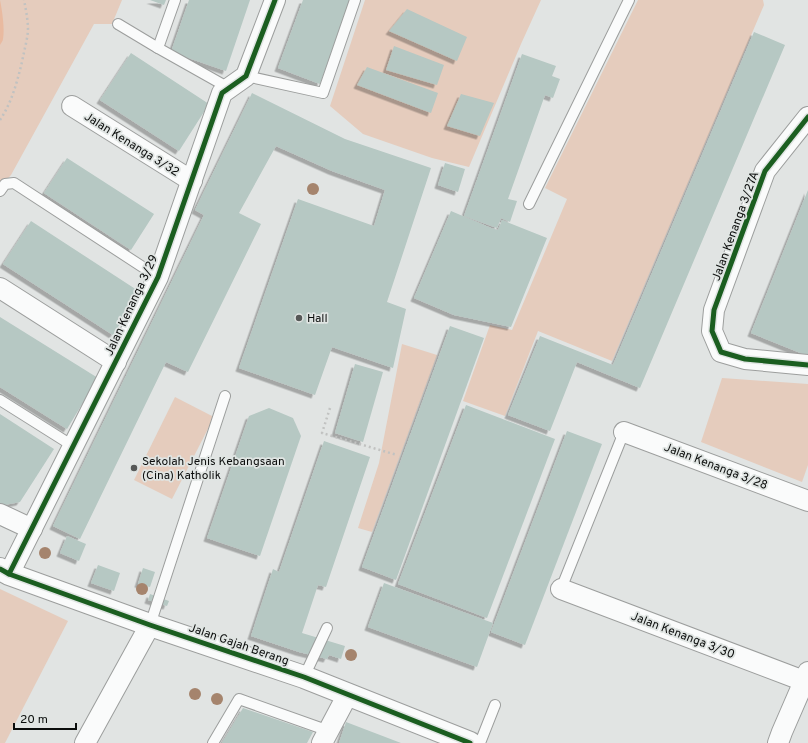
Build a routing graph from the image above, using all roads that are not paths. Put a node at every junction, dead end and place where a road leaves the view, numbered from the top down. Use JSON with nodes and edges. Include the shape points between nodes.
{"nodes":[{"id":1,"x":175,"y":0,"type":"edge"},
{"id":2,"x":275,"y":0,"type":"edge"},
{"id":3,"x":355,"y":0,"type":"edge"},
{"id":4,"x":629,"y":0,"type":"edge"},
{"id":5,"x":118,"y":24,"type":"dead end"},
{"id":6,"x":158,"y":48,"type":"junction"},
{"id":7,"x":246,"y":76,"type":"junction"},
{"id":8,"x":229,"y":88,"type":"junction"},
{"id":9,"x":72,"y":106,"type":"dead end"},
{"id":10,"x":808,"y":117,"type":"edge"},
{"id":11,"x":192,"y":181,"type":"junction"},
{"id":12,"x":0,"y":191,"type":"edge"},
{"id":13,"x":529,"y":204,"type":"dead end"},
{"id":14,"x":158,"y":277,"type":"junction"},
{"id":15,"x":0,"y":288,"type":"edge"},
{"id":16,"x":116,"y":362,"type":"junction"},
{"id":17,"x":808,"y":364,"type":"edge"},
{"id":18,"x":225,"y":396,"type":"dead end"},
{"id":19,"x":0,"y":400,"type":"edge"},
{"id":20,"x":624,"y":432,"type":"joint"},
{"id":21,"x":73,"y":446,"type":"junction"},
{"id":22,"x":808,"y":501,"type":"edge"},
{"id":23,"x":0,"y":514,"type":"edge"},
{"id":24,"x":32,"y":529,"type":"junction"},
{"id":25,"x":5,"y":571,"type":"edge"},
{"id":26,"x":561,"y":589,"type":"joint"},
{"id":27,"x":150,"y":625,"type":"junction"},
{"id":28,"x":328,"y":628,"type":"dead end"},
{"id":29,"x":806,"y":676,"type":"edge"},
{"id":30,"x":304,"y":677,"type":"junction"},
{"id":31,"x":348,"y":694,"type":"junction"},
{"id":32,"x":495,"y":705,"type":"dead end"},
{"id":33,"x":325,"y":737,"type":"edge"},
{"id":34,"x":779,"y":739,"type":"edge"},
{"id":35,"x":85,"y":743,"type":"edge"},
{"id":36,"x":213,"y":743,"type":"edge"},
{"id":37,"x":470,"y":743,"type":"edge"},
{"id":38,"x":480,"y":743,"type":"edge"}],
"edges":[{"from":1,"to":6,"type":"lane"},
{"from":2,"to":7,"type":"street"},
{"from":3,"to":7,"type":"lane","via":[[323,93]]},
{"from":4,"to":13,"type":"lane"},
{"from":5,"to":6,"type":"lane"},
{"from":6,"to":8,"type":"lane"},
{"from":7,"to":8,"type":"street","name":"Jalan Kenanga 3/29"},
{"from":8,"to":11,"type":"street","name":"Jalan Kenanga 3/29","via":[[222,93]]},
{"from":9,"to":11,"type":"street","name":"Jalan Kenanga 3/32"},
{"from":10,"to":17,"type":"street","name":"Jalan Kenanga 3/27A","via":[[765,171],[714,310],[712,331],[721,352],[745,359]]},
{"from":11,"to":14,"type":"street","name":"Jalan Kenanga 3/29"},
{"from":12,"to":14,"type":"lane","via":[[5,184],[14,183]]},
{"from":14,"to":16,"type":"street","name":"Jalan Kenanga 3/29"},
{"from":15,"to":16,"type":"street"},
{"from":16,"to":21,"type":"street","name":"Jalan Kenanga 3/29"},
{"from":18,"to":27,"type":"lane"},
{"from":19,"to":21,"type":"lane"},
{"from":20,"to":22,"type":"street","name":"Jalan Kenanga 3/28"},
{"from":20,"to":26,"type":"lane"},
{"from":21,"to":24,"type":"street","name":"Jalan Kenanga 3/29"},
{"from":23,"to":24,"type":"street"},
{"from":24,"to":25,"type":"street","name":"Jalan Kenanga 3/29"},
{"from":25,"to":27,"type":"street","name":"Jalan Gajah Berang"},
{"from":26,"to":29,"type":"street","name":"Jalan Kenanga 3/30"},
{"from":27,"to":30,"type":"street","name":"Jalan Gajah Berang"},
{"from":27,"to":35,"type":"street"},
{"from":28,"to":30,"type":"lane"},
{"from":29,"to":34,"type":"street"},
{"from":30,"to":31,"type":"street","name":"Jalan Gajah Berang"},
{"from":31,"to":33,"type":"street"},
{"from":31,"to":37,"type":"street","name":"Jalan Gajah Berang"},
{"from":32,"to":38,"type":"lane"},
{"from":33,"to":36,"type":"lane","via":[[239,699]]}]}
